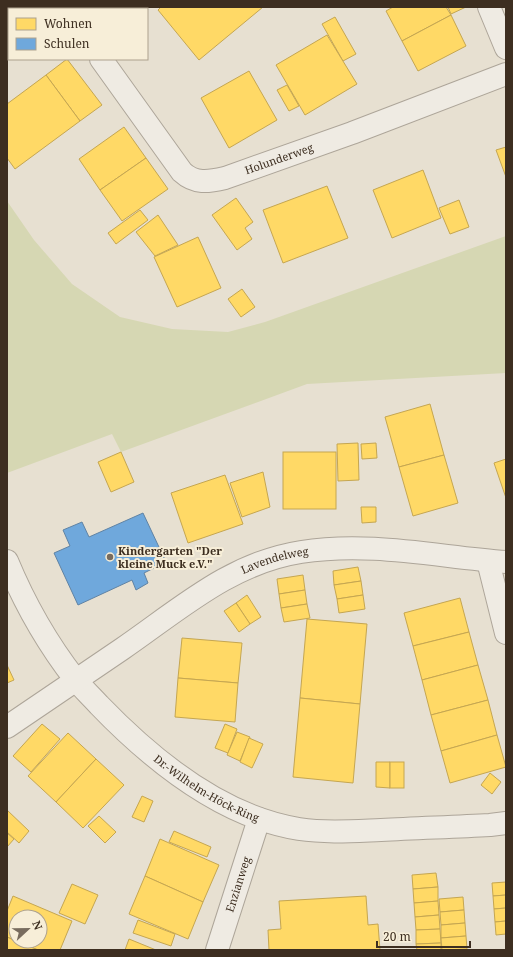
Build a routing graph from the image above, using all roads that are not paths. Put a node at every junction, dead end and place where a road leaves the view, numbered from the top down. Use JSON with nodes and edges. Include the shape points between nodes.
{"nodes":[{"id":1,"x":489,"y":7,"type":"edge"},
{"id":2,"x":506,"y":48,"type":"edge"},
{"id":3,"x":102,"y":60,"type":"edge"},
{"id":4,"x":506,"y":74,"type":"edge"},
{"id":5,"x":7,"y":561,"type":"edge"},
{"id":6,"x":497,"y":561,"type":"edge"},
{"id":7,"x":506,"y":633,"type":"edge"},
{"id":8,"x":75,"y":679,"type":"junction"},
{"id":9,"x":7,"y":727,"type":"edge"},
{"id":10,"x":259,"y":819,"type":"junction"},
{"id":11,"x":506,"y":823,"type":"edge"},
{"id":12,"x":217,"y":950,"type":"edge"}],
"edges":[{"from":1,"to":2,"type":"street"},
{"from":3,"to":4,"type":"street","name":"Holunderweg","via":[[182,172],[190,179],[206,182],[268,163]]},
{"from":5,"to":8,"type":"street","name":"Dr.-Wilhelm-Höck-Ring","via":[[40,626]]},
{"from":6,"to":7,"type":"street"},
{"from":6,"to":8,"type":"street","name":"Lavendelweg","via":[[349,548],[300,552],[276,557],[235,573],[203,591],[123,649]]},
{"from":8,"to":9,"type":"street","name":"Lavendelweg"},
{"from":8,"to":10,"type":"street","name":"Dr.-Wilhelm-Höck-Ring","via":[[112,719],[169,768],[206,792]]},
{"from":10,"to":11,"type":"street","name":"Dr.-Wilhelm-Höck-Ring","via":[[299,829],[329,832]]},
{"from":10,"to":12,"type":"street","name":"Enzianweg"}]}
